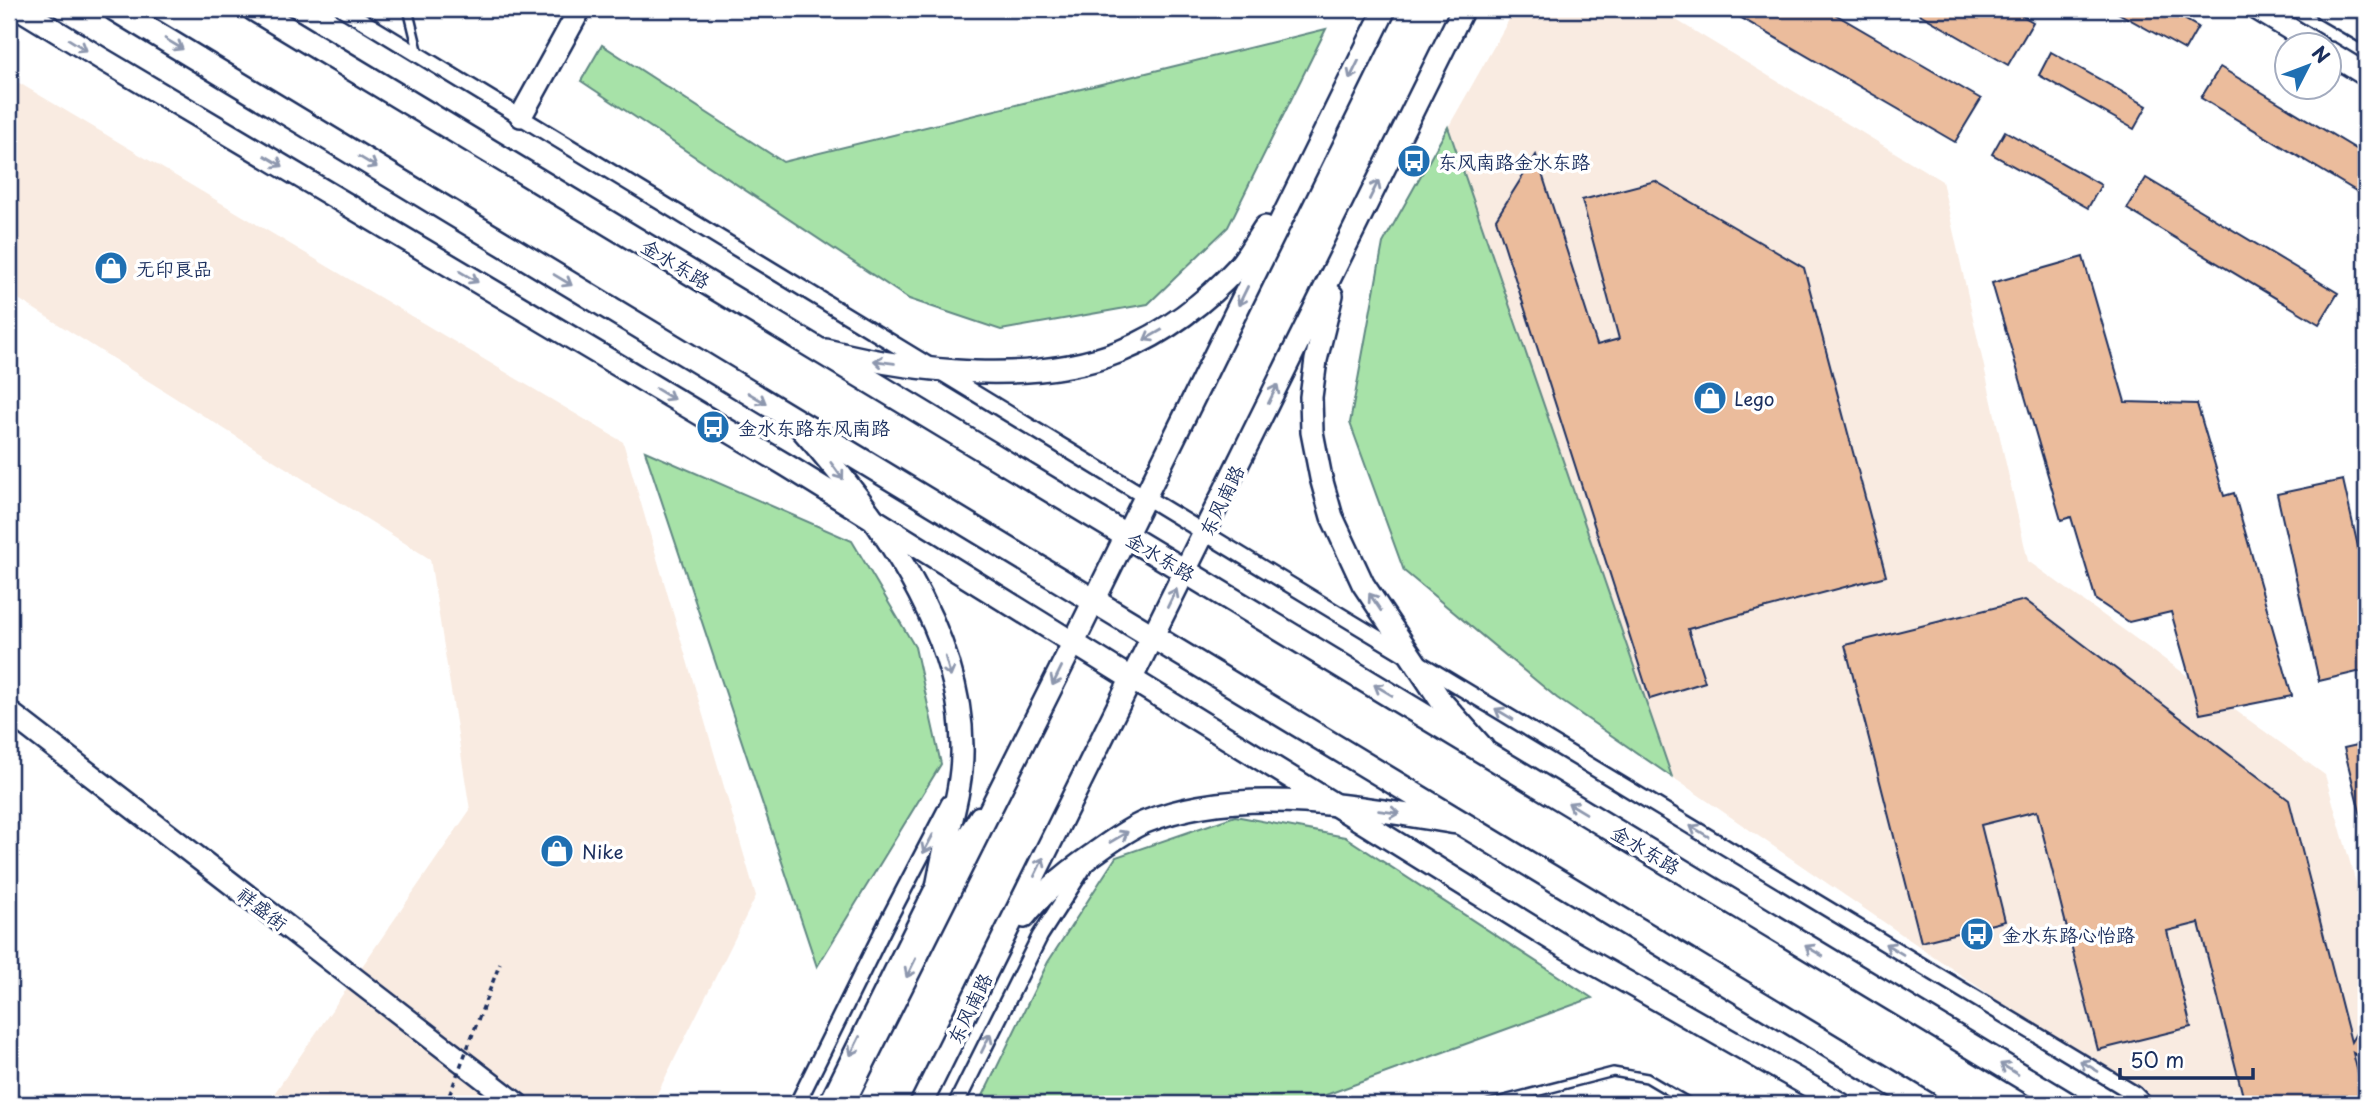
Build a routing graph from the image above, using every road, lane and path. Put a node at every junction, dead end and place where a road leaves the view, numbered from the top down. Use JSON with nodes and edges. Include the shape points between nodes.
{"nodes":[{"id":1,"x":20,"y":9,"type":"edge"},
{"id":2,"x":116,"y":9,"type":"edge"},
{"id":3,"x":254,"y":9,"type":"edge"},
{"id":4,"x":343,"y":9,"type":"edge"},
{"id":5,"x":408,"y":9,"type":"edge"},
{"id":6,"x":580,"y":9,"type":"edge"},
{"id":7,"x":1385,"y":9,"type":"edge"},
{"id":8,"x":1463,"y":9,"type":"edge"},
{"id":9,"x":2257,"y":9,"type":"edge"},
{"id":10,"x":2325,"y":9,"type":"edge"},
{"id":11,"x":2295,"y":32,"type":"edge"},
{"id":12,"x":2366,"y":33,"type":"edge"},
{"id":13,"x":419,"y":55,"type":"junction"},
{"id":14,"x":2344,"y":62,"type":"edge"},
{"id":15,"x":2366,"y":75,"type":"edge"},
{"id":16,"x":521,"y":116,"type":"junction"},
{"id":17,"x":1311,"y":159,"type":"junction"},
{"id":18,"x":1342,"y":254,"type":"junction"},
{"id":19,"x":816,"y":347,"type":"junction"},
{"id":20,"x":936,"y":369,"type":"junction"},
{"id":21,"x":793,"y":419,"type":"junction"},
{"id":22,"x":1145,"y":496,"type":"junction"},
{"id":23,"x":871,"y":517,"type":"junction"},
{"id":24,"x":1205,"y":532,"type":"junction"},
{"id":25,"x":1126,"y":535,"type":"junction"},
{"id":26,"x":1185,"y":571,"type":"junction"},
{"id":27,"x":1094,"y":601,"type":"junction"},
{"id":28,"x":1153,"y":637,"type":"junction"},
{"id":29,"x":1073,"y":643,"type":"junction"},
{"id":30,"x":1416,"y":661,"type":"junction"},
{"id":31,"x":1132,"y":679,"type":"junction"},
{"id":32,"x":9,"y":712,"type":"edge"},
{"id":33,"x":1019,"y":751,"type":"junction"},
{"id":34,"x":1489,"y":754,"type":"junction"},
{"id":35,"x":960,"y":784,"type":"junction"},
{"id":36,"x":1338,"y":807,"type":"junction"},
{"id":37,"x":1461,"y":823,"type":"junction"},
{"id":38,"x":1093,"y":855,"type":"junction"},
{"id":39,"x":940,"y":874,"type":"junction"},
{"id":40,"x":927,"y":936,"type":"junction"},
{"id":41,"x":999,"y":949,"type":"junction"},
{"id":42,"x":500,"y":963,"type":"dead end"},
{"id":43,"x":446,"y":1104,"type":"edge"},
{"id":44,"x":517,"y":1104,"type":"edge"},
{"id":45,"x":797,"y":1104,"type":"edge"},
{"id":46,"x":826,"y":1104,"type":"edge"},
{"id":47,"x":843,"y":1104,"type":"edge"},
{"id":48,"x":921,"y":1104,"type":"edge"},
{"id":49,"x":956,"y":1104,"type":"edge"},
{"id":50,"x":1489,"y":1104,"type":"edge"},
{"id":51,"x":1691,"y":1104,"type":"edge"},
{"id":52,"x":1841,"y":1104,"type":"edge"},
{"id":53,"x":1926,"y":1104,"type":"edge"},
{"id":54,"x":2067,"y":1104,"type":"edge"},
{"id":55,"x":2145,"y":1104,"type":"edge"}],
"edges":[{"from":1,"to":23,"type":"main road","one_way":true},
{"from":2,"to":21,"type":"main road","one_way":true},
{"from":3,"to":19,"type":"main road","name":"金水东路"},
{"from":4,"to":13,"type":"street"},
{"from":5,"to":13,"type":"lane"},
{"from":6,"to":16,"type":"main road"},
{"from":7,"to":17,"type":"main road","one_way":true},
{"from":18,"to":8,"type":"main road","name":"东风南路","one_way":true},
{"from":9,"to":11,"type":"main road"},
{"from":10,"to":12,"type":"main road"},
{"from":13,"to":16,"type":"street"},
{"from":14,"to":15,"type":"main road"},
{"from":16,"to":20,"type":"street"},
{"from":17,"to":20,"type":"main road","one_way":true,"via":[[1239,266],[1184,316],[1151,337],[1081,363],[1012,373]]},
{"from":17,"to":22,"type":"main road","one_way":true},
{"from":24,"to":18,"type":"main road","name":"东风南路","one_way":true},
{"from":30,"to":18,"type":"main road","one_way":true,"via":[[1363,584],[1345,547],[1332,517],[1312,432],[1316,360]]},
{"from":20,"to":19,"type":"main road","one_way":true,"via":[[859,359]]},
{"from":19,"to":25,"type":"main road","name":"金水东路"},
{"from":20,"to":22,"type":"street"},
{"from":21,"to":23,"type":"main road","one_way":true},
{"from":21,"to":27,"type":"main road"},
{"from":22,"to":24,"type":"street"},
{"from":22,"to":25,"type":"main road"},
{"from":23,"to":29,"type":"main road"},
{"from":23,"to":35,"type":"main road","one_way":true,"via":[[908,573],[940,638],[960,720]]},
{"from":24,"to":26,"type":"main road","name":"东风南路"},
{"from":24,"to":30,"type":"street"},
{"from":25,"to":26,"type":"main road","name":"金水东路"},
{"from":25,"to":27,"type":"main road"},
{"from":28,"to":26,"type":"main road","name":"东风南路","one_way":true},
{"from":34,"to":26,"type":"main road","name":"金水东路","one_way":true},
{"from":27,"to":28,"type":"main road"},
{"from":27,"to":29,"type":"main road"},
{"from":28,"to":31,"type":"main road","name":"东风南路"},
{"from":28,"to":37,"type":"main road"},
{"from":29,"to":31,"type":"main road"},
{"from":29,"to":33,"type":"main road","one_way":true},
{"from":30,"to":34,"type":"main road","via":[[1441,701]]},
{"from":55,"to":30,"type":"street","one_way":true},
{"from":31,"to":36,"type":"main road"},
{"from":41,"to":31,"type":"main road","name":"东风南路","one_way":true},
{"from":32,"to":44,"type":"main road","name":"祥盛街"},
{"from":33,"to":39,"type":"street"},
{"from":33,"to":40,"type":"main road"},
{"from":54,"to":34,"type":"main road","name":"金水东路","one_way":true},
{"from":35,"to":39,"type":"main road"},
{"from":35,"to":45,"type":"street","one_way":true},
{"from":36,"to":37,"type":"main road","one_way":true},
{"from":38,"to":36,"type":"main road","one_way":true,"via":[[1143,823],[1211,804],[1243,800]]},
{"from":36,"to":52,"type":"main road","via":[[1558,943]]},
{"from":37,"to":53,"type":"main road"},
{"from":38,"to":41,"type":"main road","via":[[1041,895]]},
{"from":49,"to":38,"type":"street","one_way":true,"via":[[1040,936]]},
{"from":39,"to":40,"type":"main road"},
{"from":39,"to":46,"type":"street","one_way":true},
{"from":40,"to":47,"type":"main road","one_way":true},
{"from":41,"to":48,"type":"main road","name":"东风南路"},
{"from":42,"to":43,"type":"path","bridge":true},
{"from":50,"to":51,"type":"lane","via":[[1613,1072],[1647,1077]]}]}
